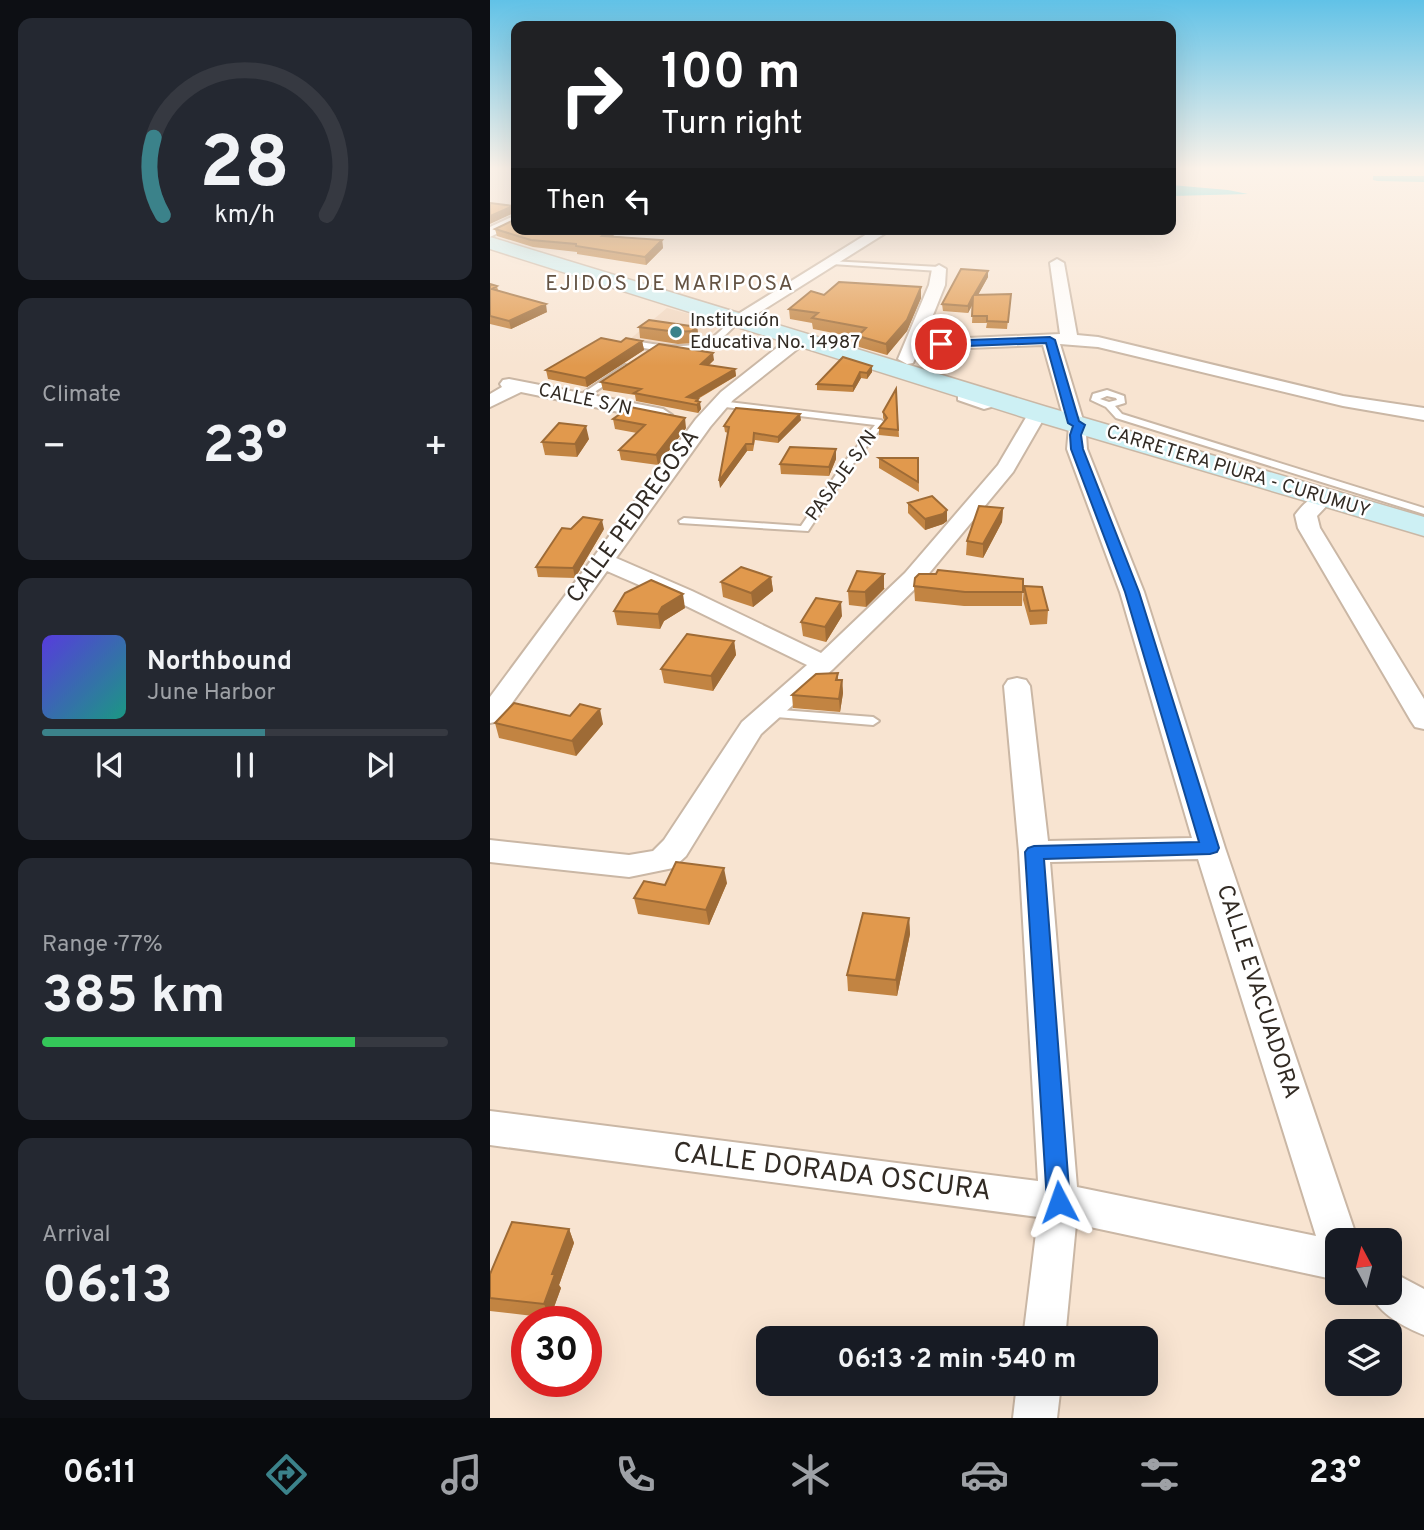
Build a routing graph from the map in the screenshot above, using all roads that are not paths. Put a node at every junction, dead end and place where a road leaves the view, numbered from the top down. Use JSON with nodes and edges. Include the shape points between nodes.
{"nodes":[{"id":1,"x":875,"y":235,"type":"edge"},
{"id":2,"x":490,"y":243,"type":"edge"},
{"id":3,"x":832,"y":261,"type":"junction"},
{"id":4,"x":1057,"y":263,"type":"dead end"},
{"id":5,"x":939,"y":269,"type":"joint"},
{"id":6,"x":738,"y":319,"type":"junction"},
{"id":7,"x":799,"y":339,"type":"junction"},
{"id":8,"x":1069,"y":339,"type":"junction"},
{"id":9,"x":1050,"y":340,"type":"junction"},
{"id":10,"x":628,"y":342,"type":"edge"},
{"id":11,"x":914,"y":345,"type":"junction"},
{"id":12,"x":659,"y":346,"type":"junction"},
{"id":13,"x":650,"y":353,"type":"edge"},
{"id":14,"x":641,"y":359,"type":"edge"},
{"id":15,"x":902,"y":370,"type":"junction"},
{"id":16,"x":578,"y":399,"type":"junction"},
{"id":17,"x":490,"y":402,"type":"edge"},
{"id":18,"x":720,"y":404,"type":"junction"},
{"id":19,"x":1109,"y":405,"type":"dead end"},
{"id":20,"x":1038,"y":413,"type":"junction"},
{"id":21,"x":1424,"y":414,"type":"edge"},
{"id":22,"x":689,"y":420,"type":"junction"},
{"id":23,"x":1076,"y":424,"type":"junction"},
{"id":24,"x":1324,"y":498,"type":"junction"},
{"id":25,"x":1424,"y":512,"type":"edge"},
{"id":26,"x":684,"y":521,"type":"dead end"},
{"id":27,"x":1424,"y":527,"type":"edge"},
{"id":28,"x":601,"y":560,"type":"junction"},
{"id":29,"x":824,"y":664,"type":"junction"},
{"id":30,"x":1017,"y":686,"type":"dead end"},
{"id":31,"x":767,"y":712,"type":"junction"},
{"id":32,"x":490,"y":715,"type":"edge"},
{"id":33,"x":873,"y":721,"type":"dead end"},
{"id":34,"x":1424,"y":721,"type":"edge"},
{"id":35,"x":1210,"y":848,"type":"junction"},
{"id":36,"x":490,"y":851,"type":"edge"},
{"id":37,"x":1034,"y":852,"type":"junction"},
{"id":38,"x":490,"y":1128,"type":"edge"},
{"id":39,"x":1059,"y":1202,"type":"junction"},
{"id":40,"x":1334,"y":1228,"type":"edge"},
{"id":41,"x":1325,"y":1257,"type":"edge"},
{"id":42,"x":1402,"y":1299,"type":"edge"},
{"id":43,"x":1424,"y":1314,"type":"edge"},
{"id":44,"x":1045,"y":1326,"type":"edge"},
{"id":45,"x":1038,"y":1396,"type":"edge"},
{"id":46,"x":1035,"y":1418,"type":"edge"}],
"edges":[{"from":1,"to":3,"type":"street"},
{"from":2,"to":6,"type":"main road","name":"CARRETERA PIURA - CURUMUY"},
{"from":3,"to":5,"type":"lane"},
{"from":3,"to":6,"type":"street"},
{"from":4,"to":8,"type":"street"},
{"from":5,"to":11,"type":"street"},
{"from":6,"to":7,"type":"main road","name":"CARRETERA PIURA - CURUMUY"},
{"from":6,"to":12,"type":"lane","via":[[711,342]]},
{"from":7,"to":15,"type":"main road","name":"CARRETERA PIURA - CURUMUY"},
{"from":7,"to":18,"type":"street","name":"CALLE PEDREGOSA"},
{"from":8,"to":9,"type":"street"},
{"from":8,"to":21,"type":"street","via":[[1343,401]]},
{"from":9,"to":11,"type":"street"},
{"from":9,"to":23,"type":"street"},
{"from":10,"to":12,"type":"lane"},
{"from":11,"to":15,"type":"street"},
{"from":12,"to":13,"type":"lane"},
{"from":14,"to":16,"type":"lane"},
{"from":15,"to":20,"type":"main road","name":"CARRETERA PIURA - CURUMUY"},
{"from":16,"to":17,"type":"street","name":"CALLE S/N","via":[[514,385]]},
{"from":16,"to":22,"type":"street","name":"CALLE S/N"},
{"from":18,"to":22,"type":"street","name":"CALLE PEDREGOSA"},
{"from":18,"to":26,"type":"lane","name":"PASAJE S/N","via":[[881,423],[804,529]]},
{"from":19,"to":25,"type":"lane","via":[[1119,416],[1133,421]]},
{"from":20,"to":23,"type":"main road","name":"CARRETERA PIURA - CURUMUY"},
{"from":20,"to":29,"type":"street","via":[[1006,468],[913,578]]},
{"from":22,"to":28,"type":"street","name":"CALLE PEDREGOSA"},
{"from":23,"to":24,"type":"main road","name":"CARRETERA PIURA - CURUMUY"},
{"from":23,"to":35,"type":"street","name":"CALLE EVACUADORA","via":[[1077,449],[1132,592]]},
{"from":24,"to":27,"type":"main road","name":"CARRETERA PIURA - CURUMUY"},
{"from":24,"to":34,"type":"street","via":[[1306,515],[1309,528]]},
{"from":28,"to":29,"type":"street"},
{"from":28,"to":32,"type":"street","name":"CALLE PEDREGOSA"},
{"from":29,"to":31,"type":"street"},
{"from":30,"to":37,"type":"street"},
{"from":31,"to":33,"type":"lane"},
{"from":31,"to":36,"type":"street","via":[[744,737],[662,860],[629,866]]},
{"from":35,"to":37,"type":"street"},
{"from":35,"to":40,"type":"street","name":"CALLE EVACUADORA"},
{"from":37,"to":39,"type":"street"},
{"from":38,"to":39,"type":"street","name":"CALLE DORADA OSCURA"},
{"from":39,"to":41,"type":"street","name":"CALLE DORADA OSCURA"},
{"from":39,"to":44,"type":"street"},
{"from":42,"to":43,"type":"street"},
{"from":45,"to":46,"type":"street"}]}
